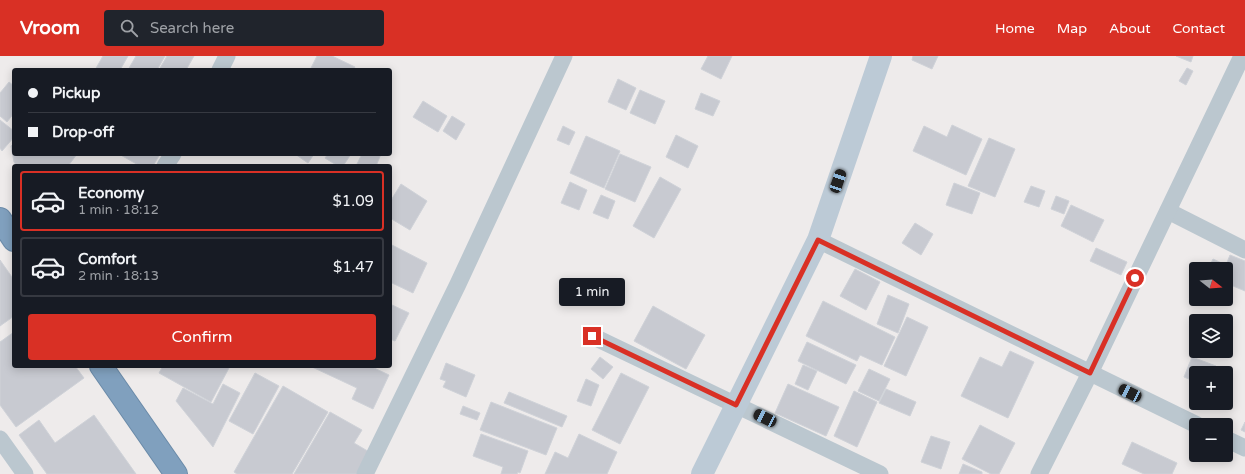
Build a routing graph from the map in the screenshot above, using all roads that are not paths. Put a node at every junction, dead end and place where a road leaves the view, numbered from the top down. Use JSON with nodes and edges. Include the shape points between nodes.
{"nodes":[{"id":1,"x":227,"y":56,"type":"edge"},
{"id":2,"x":564,"y":56,"type":"edge"},
{"id":3,"x":881,"y":56,"type":"edge"},
{"id":4,"x":1242,"y":56,"type":"edge"},
{"id":5,"x":221,"y":68,"type":"edge"},
{"id":6,"x":1168,"y":211,"type":"junction"},
{"id":7,"x":0,"y":219,"type":"edge"},
{"id":8,"x":12,"y":237,"type":"edge"},
{"id":9,"x":818,"y":240,"type":"junction"},
{"id":10,"x":1245,"y":250,"type":"edge"},
{"id":11,"x":592,"y":336,"type":"dead end"},
{"id":12,"x":102,"y":368,"type":"edge"},
{"id":13,"x":1090,"y":373,"type":"junction"},
{"id":14,"x":736,"y":405,"type":"junction"},
{"id":15,"x":1189,"y":421,"type":"edge"},
{"id":16,"x":0,"y":439,"type":"edge"},
{"id":17,"x":1233,"y":442,"type":"edge"},
{"id":18,"x":1245,"y":448,"type":"edge"},
{"id":19,"x":25,"y":474,"type":"edge"},
{"id":20,"x":176,"y":474,"type":"edge"},
{"id":21,"x":365,"y":474,"type":"edge"},
{"id":22,"x":702,"y":474,"type":"edge"},
{"id":23,"x":880,"y":474,"type":"edge"},
{"id":24,"x":1039,"y":474,"type":"edge"}],
"edges":[{"from":1,"to":5,"type":"street"},
{"from":2,"to":21,"type":"street","via":[[458,284]]},
{"from":3,"to":9,"type":"street"},
{"from":4,"to":6,"type":"street"},
{"from":6,"to":10,"type":"street"},
{"from":6,"to":13,"type":"street"},
{"from":7,"to":8,"type":"highway"},
{"from":9,"to":13,"type":"street"},
{"from":9,"to":14,"type":"street"},
{"from":11,"to":14,"type":"street"},
{"from":12,"to":20,"type":"highway"},
{"from":13,"to":15,"type":"street"},
{"from":13,"to":24,"type":"street"},
{"from":14,"to":22,"type":"street"},
{"from":14,"to":23,"type":"street"},
{"from":16,"to":19,"type":"street"},
{"from":17,"to":18,"type":"street"}]}
